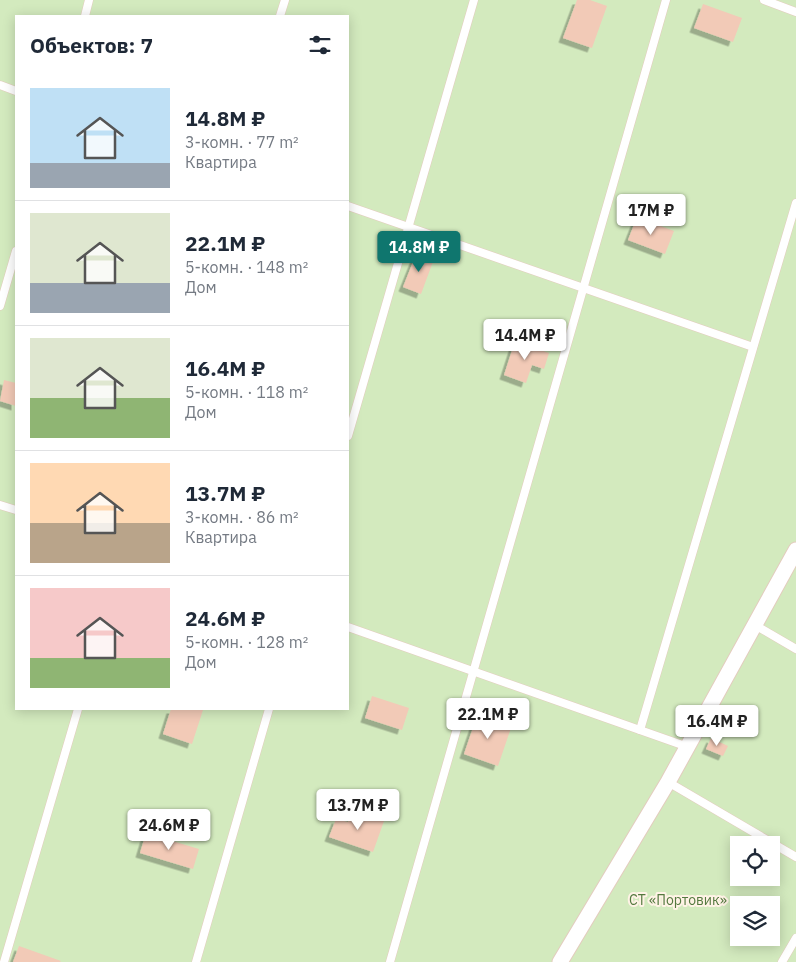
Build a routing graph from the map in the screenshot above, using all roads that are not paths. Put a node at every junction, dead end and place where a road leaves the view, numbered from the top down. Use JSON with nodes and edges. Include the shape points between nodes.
{"nodes":[{"id":1,"x":90,"y":0,"type":"edge"},
{"id":2,"x":285,"y":0,"type":"edge"},
{"id":3,"x":474,"y":0,"type":"edge"},
{"id":4,"x":666,"y":0,"type":"edge"},
{"id":5,"x":764,"y":0,"type":"edge"},
{"id":6,"x":796,"y":12,"type":"edge"},
{"id":7,"x":85,"y":15,"type":"edge"},
{"id":8,"x":280,"y":15,"type":"edge"},
{"id":9,"x":0,"y":85,"type":"edge"},
{"id":10,"x":15,"y":91,"type":"edge"},
{"id":11,"x":796,"y":204,"type":"edge"},
{"id":12,"x":349,"y":206,"type":"edge"},
{"id":13,"x":408,"y":227,"type":"junction"},
{"id":14,"x":15,"y":254,"type":"edge"},
{"id":15,"x":583,"y":288,"type":"junction"},
{"id":16,"x":0,"y":306,"type":"edge"},
{"id":17,"x":753,"y":347,"type":"junction"},
{"id":18,"x":349,"y":433,"type":"edge"},
{"id":19,"x":0,"y":505,"type":"edge"},
{"id":20,"x":15,"y":510,"type":"edge"},
{"id":21,"x":796,"y":550,"type":"edge"},
{"id":22,"x":754,"y":625,"type":"junction"},
{"id":23,"x":349,"y":627,"type":"edge"},
{"id":24,"x":796,"y":649,"type":"edge"},
{"id":25,"x":473,"y":671,"type":"junction"},
{"id":26,"x":78,"y":710,"type":"edge"},
{"id":27,"x":269,"y":710,"type":"edge"},
{"id":28,"x":640,"y":730,"type":"junction"},
{"id":29,"x":688,"y":747,"type":"junction"},
{"id":30,"x":668,"y":782,"type":"junction"},
{"id":31,"x":796,"y":856,"type":"edge"},
{"id":32,"x":796,"y":938,"type":"edge"},
{"id":33,"x":4,"y":962,"type":"edge"},
{"id":34,"x":196,"y":962,"type":"edge"},
{"id":35,"x":390,"y":962,"type":"edge"},
{"id":36,"x":560,"y":962,"type":"edge"},
{"id":37,"x":782,"y":962,"type":"edge"}],
"edges":[{"from":1,"to":7,"type":"lane"},
{"from":2,"to":8,"type":"lane"},
{"from":3,"to":13,"type":"lane"},
{"from":4,"to":15,"type":"lane"},
{"from":5,"to":6,"type":"lane"},
{"from":9,"to":10,"type":"lane"},
{"from":11,"to":17,"type":"lane"},
{"from":12,"to":13,"type":"lane"},
{"from":13,"to":15,"type":"lane"},
{"from":13,"to":18,"type":"lane"},
{"from":14,"to":16,"type":"lane"},
{"from":15,"to":17,"type":"lane"},
{"from":15,"to":25,"type":"lane"},
{"from":17,"to":28,"type":"lane"},
{"from":19,"to":20,"type":"lane"},
{"from":21,"to":22,"type":"street"},
{"from":22,"to":24,"type":"lane"},
{"from":22,"to":29,"type":"street"},
{"from":23,"to":25,"type":"lane"},
{"from":25,"to":28,"type":"lane"},
{"from":25,"to":35,"type":"lane"},
{"from":26,"to":33,"type":"lane"},
{"from":27,"to":34,"type":"lane"},
{"from":28,"to":29,"type":"lane"},
{"from":29,"to":30,"type":"street"},
{"from":30,"to":31,"type":"lane"},
{"from":30,"to":36,"type":"street"},
{"from":32,"to":37,"type":"lane"}]}
